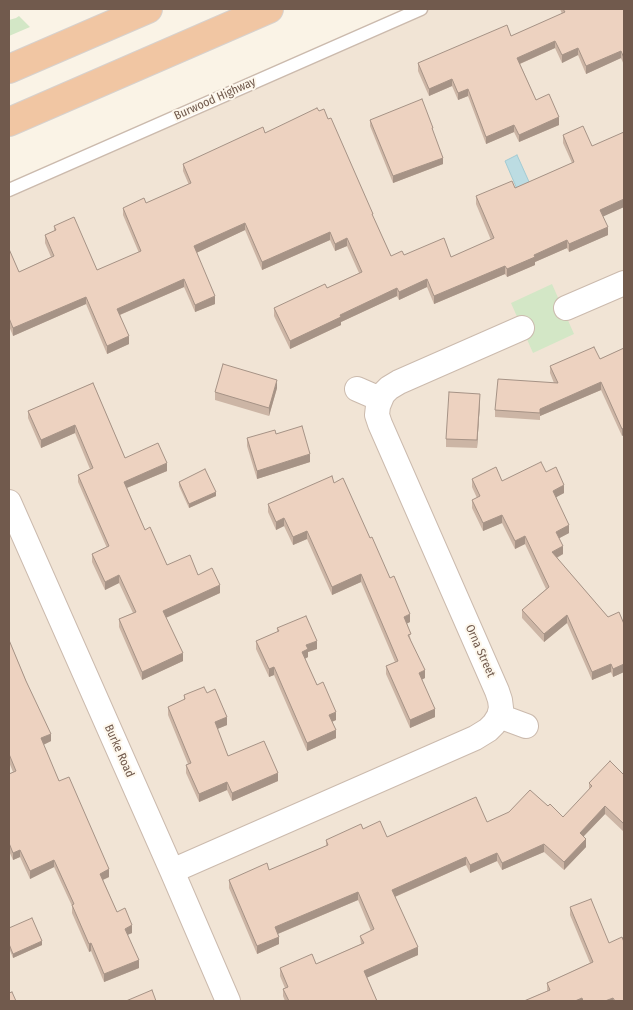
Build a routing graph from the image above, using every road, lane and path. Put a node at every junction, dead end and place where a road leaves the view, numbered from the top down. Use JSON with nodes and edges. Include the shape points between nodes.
{"nodes":[{"id":1,"x":148,"y":9,"type":"edge"},
{"id":2,"x":269,"y":9,"type":"edge"},
{"id":3,"x":421,"y":9,"type":"edge"},
{"id":4,"x":114,"y":16,"type":"edge"},
{"id":5,"x":9,"y":70,"type":"edge"},
{"id":6,"x":9,"y":122,"type":"edge"},
{"id":7,"x":9,"y":190,"type":"edge"},
{"id":8,"x":624,"y":283,"type":"edge"},
{"id":9,"x":566,"y":308,"type":"dead end"},
{"id":10,"x":522,"y":328,"type":"dead end"},
{"id":11,"x":357,"y":389,"type":"dead end"},
{"id":12,"x":380,"y":399,"type":"junction"},
{"id":13,"x":9,"y":502,"type":"edge"},
{"id":14,"x":499,"y":716,"type":"junction"},
{"id":15,"x":526,"y":726,"type":"dead end"},
{"id":16,"x":172,"y":871,"type":"junction"},
{"id":17,"x":228,"y":1001,"type":"edge"}],
"edges":[{"from":1,"to":4,"type":"highway"},
{"from":2,"to":6,"type":"highway"},
{"from":3,"to":7,"type":"lane","name":"Burwood Highway"},
{"from":4,"to":5,"type":"highway"},
{"from":8,"to":9,"type":"street"},
{"from":10,"to":12,"type":"street","via":[[398,382]]},
{"from":11,"to":12,"type":"street"},
{"from":12,"to":14,"type":"street","name":"Orna Street","via":[[377,415],[380,424],[497,690],[501,708]]},
{"from":13,"to":16,"type":"street","name":"Burke Road"},
{"from":14,"to":15,"type":"street"},
{"from":14,"to":16,"type":"street","via":[[488,730],[474,738]]},
{"from":16,"to":17,"type":"street","name":"Burke Road"}]}
